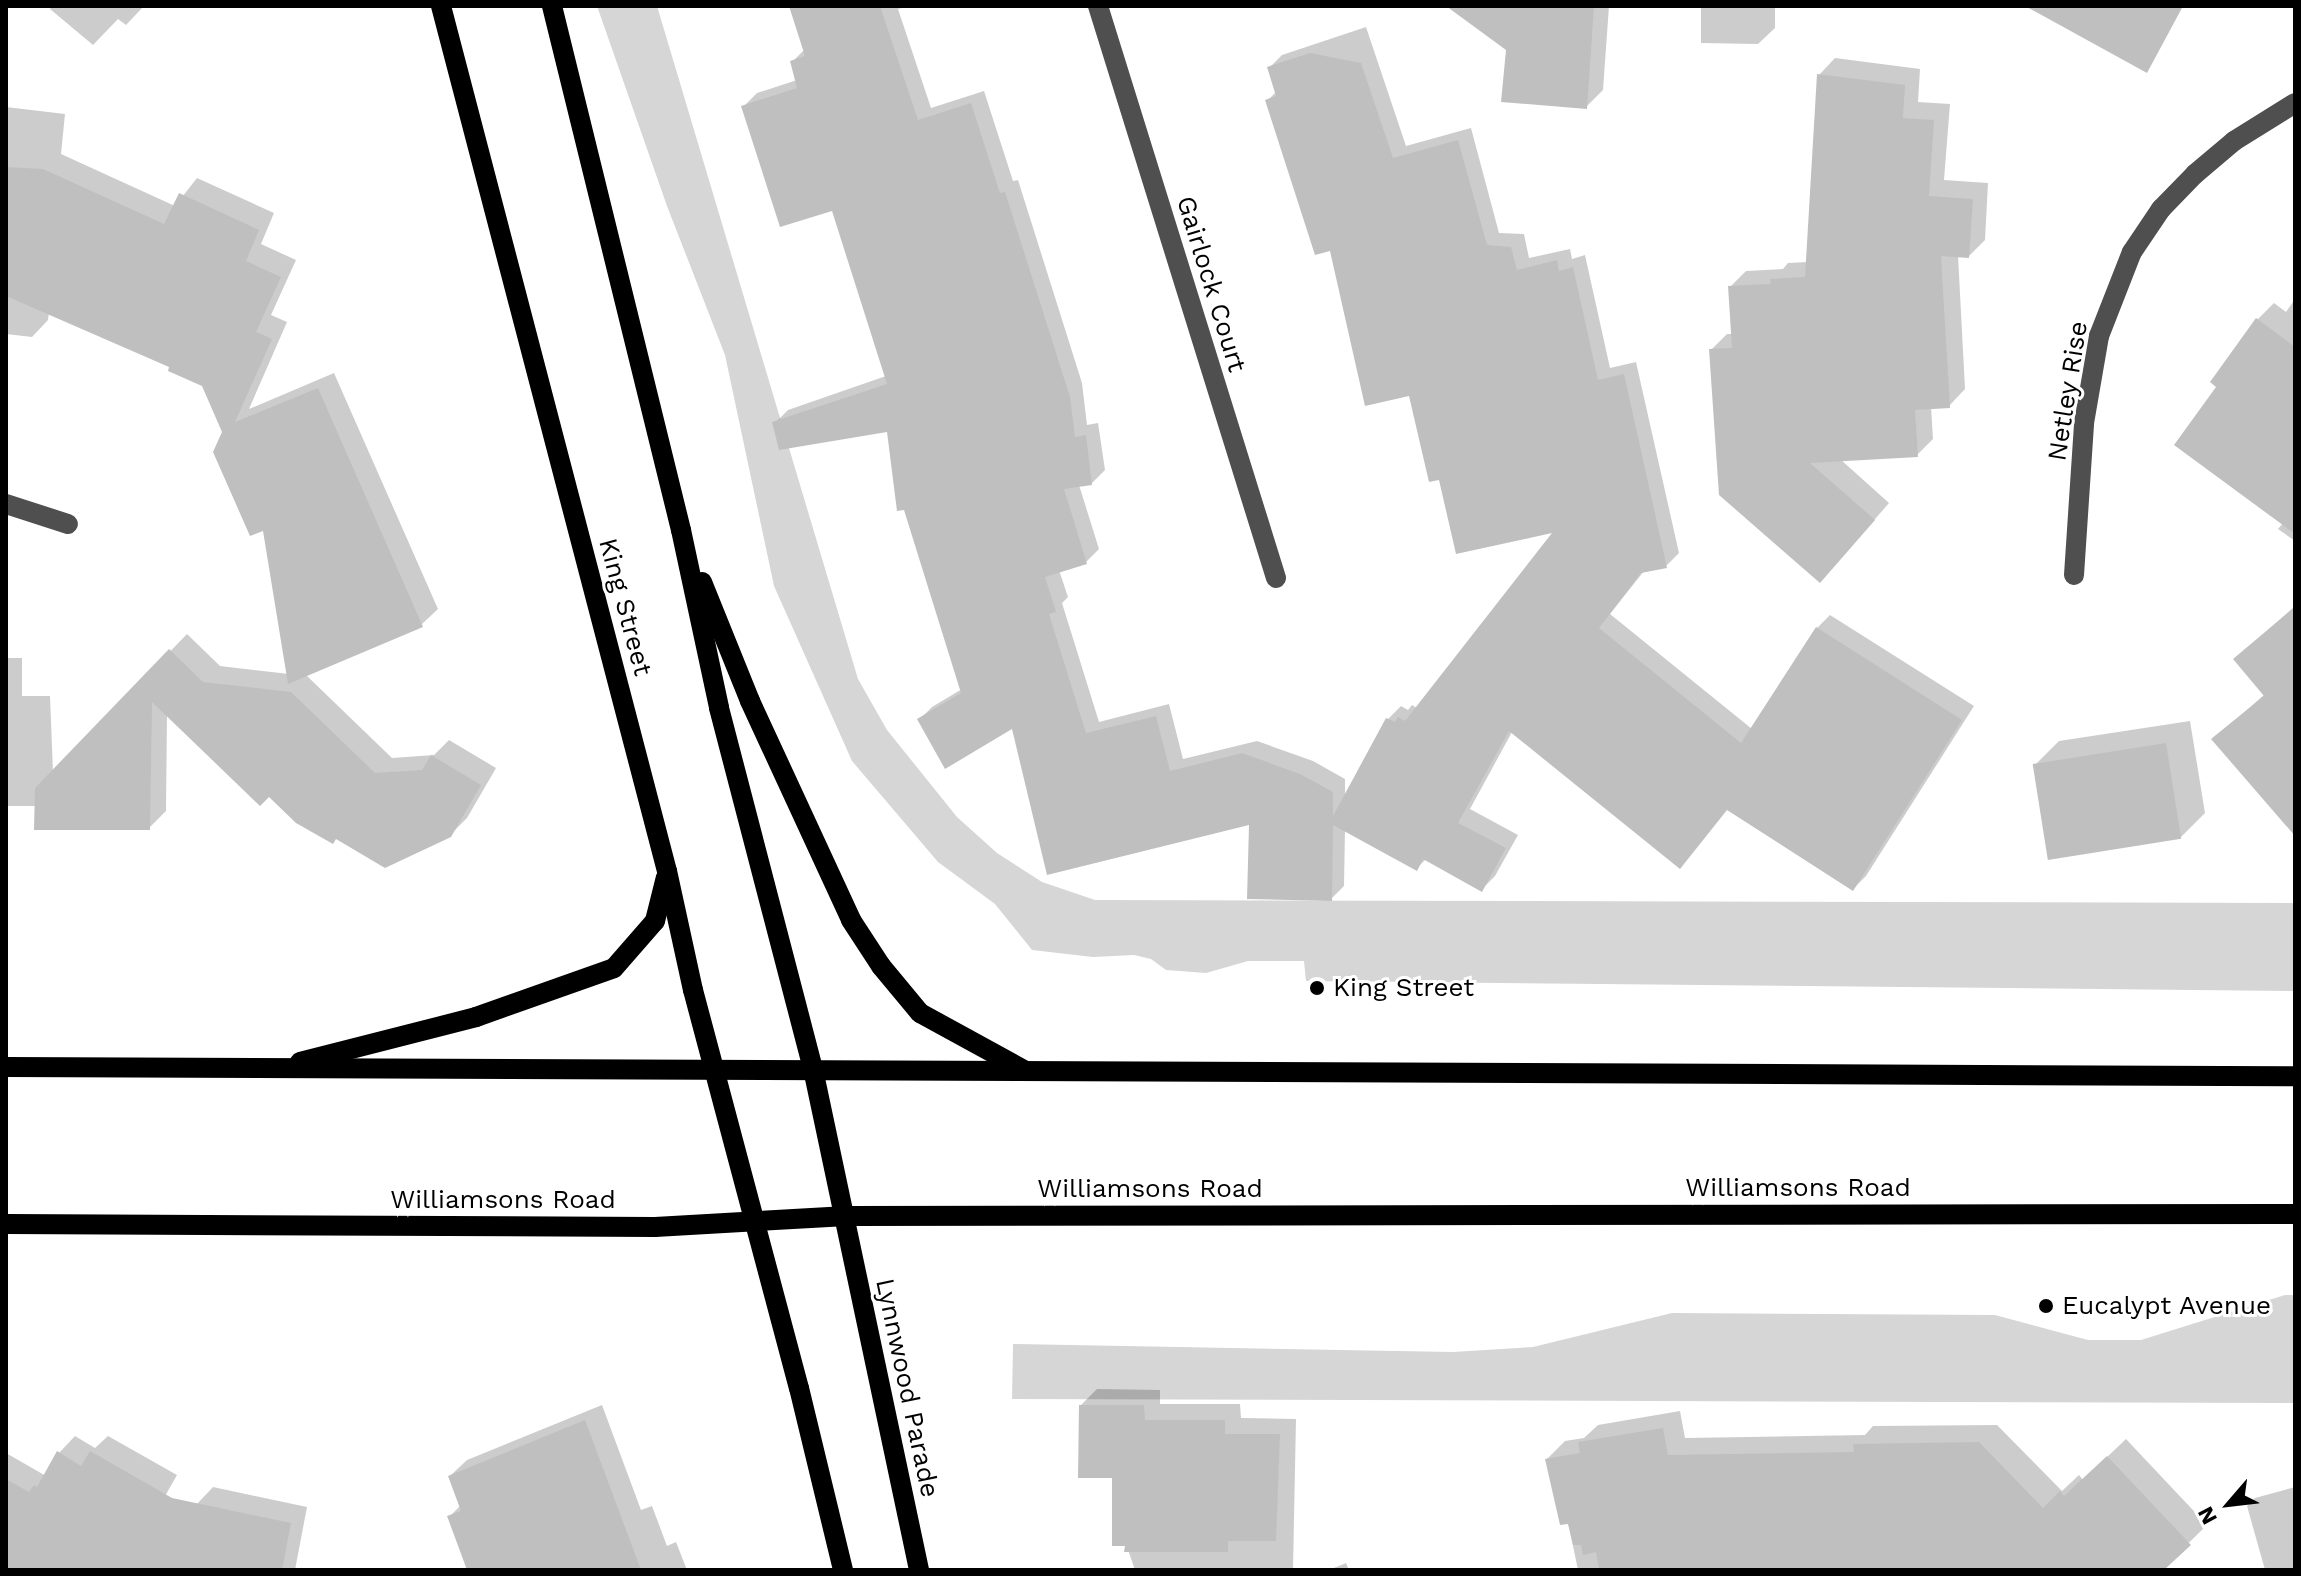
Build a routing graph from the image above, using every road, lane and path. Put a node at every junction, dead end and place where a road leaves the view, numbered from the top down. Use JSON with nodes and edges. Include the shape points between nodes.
{"nodes":[{"id":1,"x":441,"y":6,"type":"edge"},
{"id":2,"x":552,"y":6,"type":"edge"},
{"id":3,"x":1098,"y":6,"type":"edge"},
{"id":4,"x":2295,"y":103,"type":"edge"},
{"id":5,"x":6,"y":504,"type":"edge"},
{"id":6,"x":68,"y":524,"type":"dead end"},
{"id":7,"x":681,"y":530,"type":"junction"},
{"id":8,"x":2074,"y":575,"type":"dead end"},
{"id":9,"x":1276,"y":578,"type":"dead end"},
{"id":10,"x":667,"y":871,"type":"junction"},
{"id":11,"x":6,"y":1067,"type":"edge"},
{"id":12,"x":273,"y":1069,"type":"junction"},
{"id":13,"x":714,"y":1069,"type":"junction"},
{"id":14,"x":813,"y":1069,"type":"junction"},
{"id":15,"x":1026,"y":1072,"type":"junction"},
{"id":16,"x":2295,"y":1076,"type":"edge"},
{"id":17,"x":2295,"y":1214,"type":"edge"},
{"id":18,"x":847,"y":1216,"type":"junction"},
{"id":19,"x":754,"y":1222,"type":"junction"},
{"id":20,"x":6,"y":1224,"type":"edge"},
{"id":21,"x":843,"y":1570,"type":"edge"},
{"id":22,"x":919,"y":1570,"type":"edge"}],
"edges":[{"from":1,"to":10,"type":"main road","name":"King Street"},
{"from":2,"to":7,"type":"main road"},
{"from":3,"to":9,"type":"street","name":"Gairlock Court"},
{"from":4,"to":8,"type":"street","name":"Netley Rise","via":[[2234,141],[2195,174],[2161,209],[2132,252],[2099,336],[2084,423]]},
{"from":5,"to":6,"type":"street"},
{"from":7,"to":14,"type":"main road","via":[[719,708]]},
{"from":7,"to":15,"type":"main road","via":[[750,701],[851,920],[920,1013]]},
{"from":10,"to":12,"type":"main road","via":[[655,921],[614,968],[476,1017]]},
{"from":10,"to":13,"type":"main road","name":"King Street"},
{"from":11,"to":12,"type":"main road"},
{"from":12,"to":13,"type":"main road"},
{"from":13,"to":14,"type":"main road"},
{"from":13,"to":19,"type":"main road","name":"King Street"},
{"from":14,"to":15,"type":"main road"},
{"from":14,"to":18,"type":"main road"},
{"from":15,"to":16,"type":"main road"},
{"from":17,"to":18,"type":"main road","name":"Williamsons Road"},
{"from":18,"to":19,"type":"main road","name":"Williamsons Road"},
{"from":18,"to":22,"type":"main road","name":"Lynnwood Parade","via":[[874,1369]]},
{"from":19,"to":20,"type":"main road","name":"Williamsons Road","via":[[655,1227]]},
{"from":19,"to":21,"type":"main road"}]}
